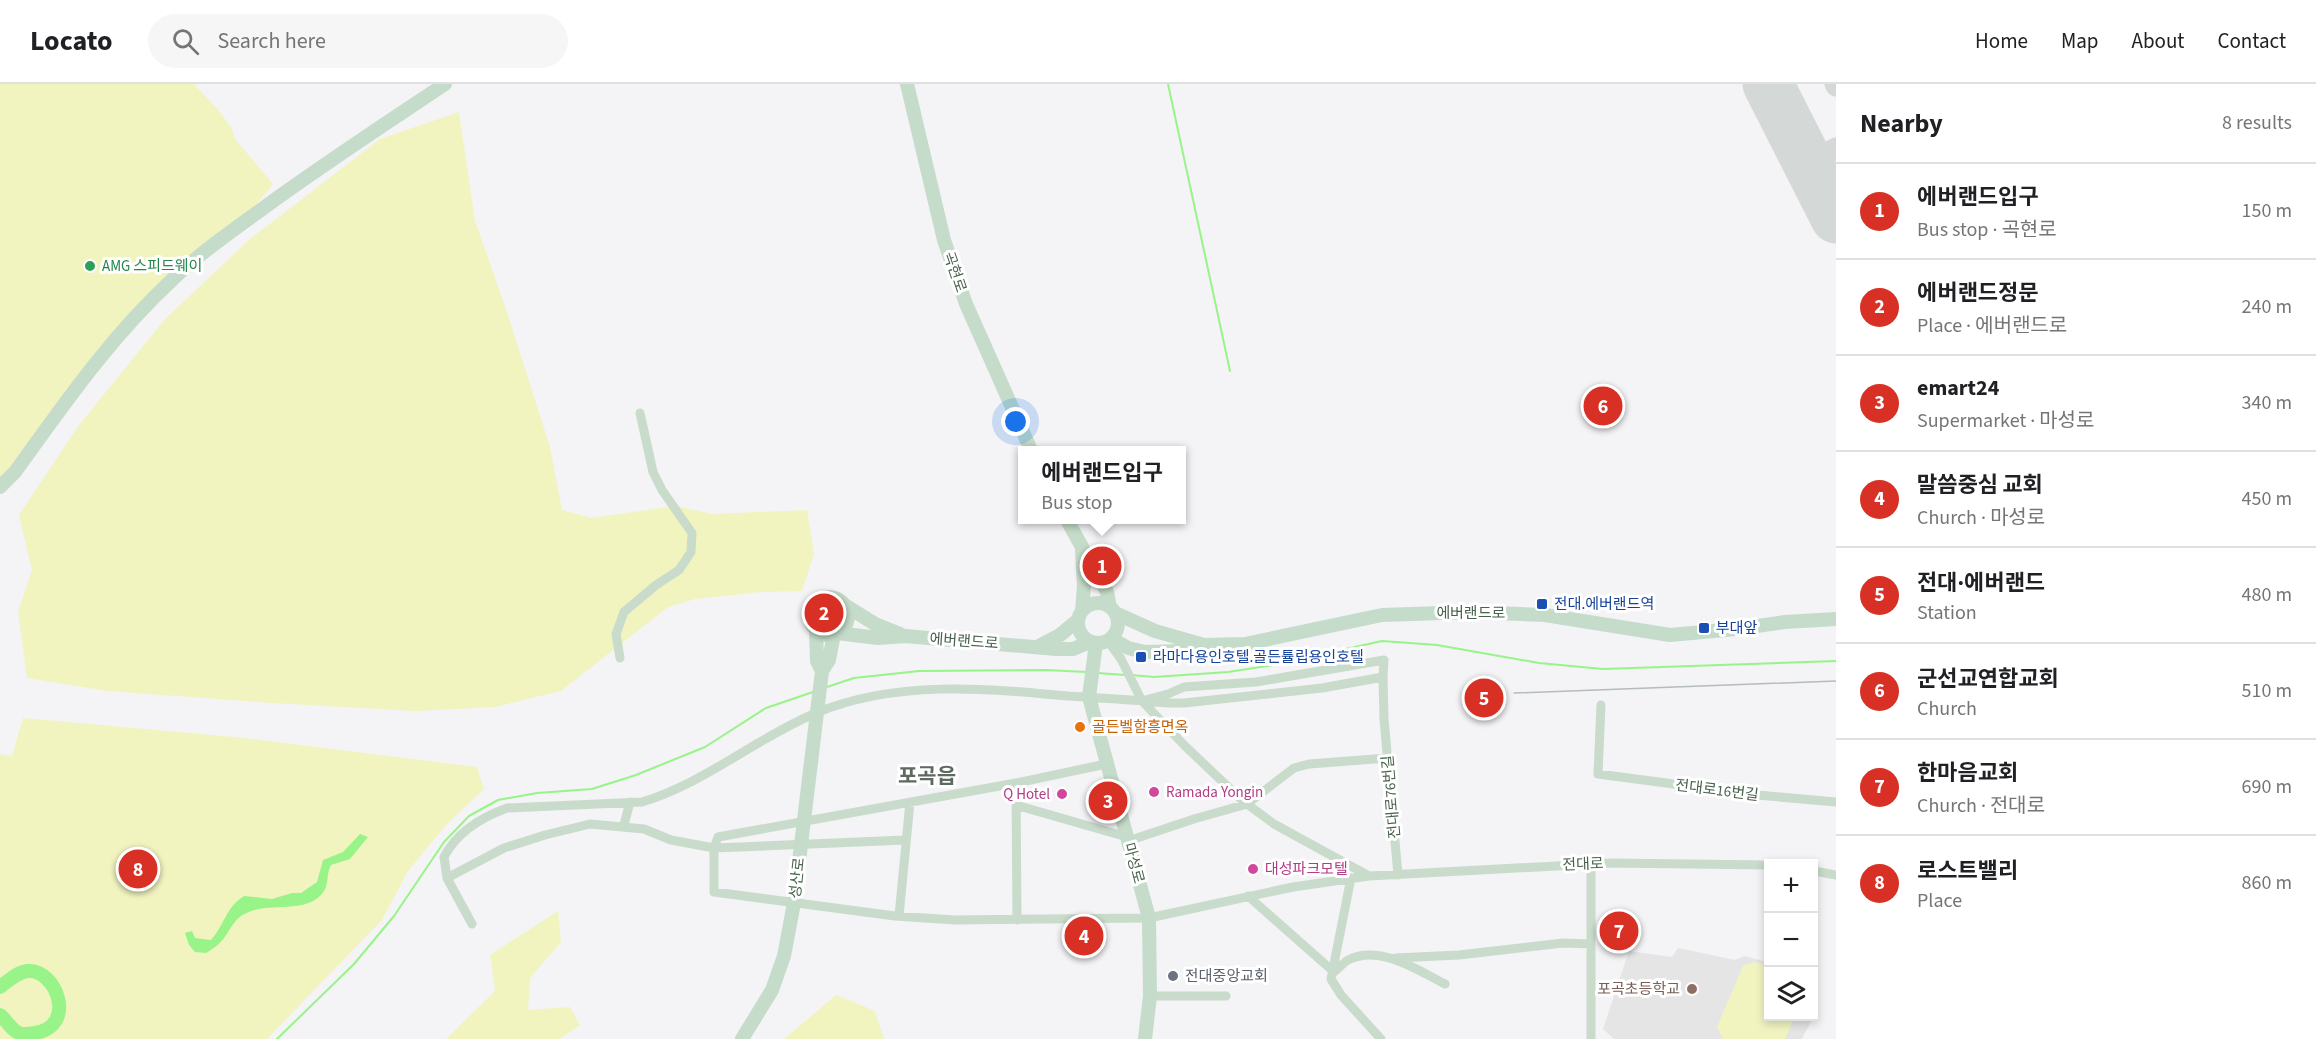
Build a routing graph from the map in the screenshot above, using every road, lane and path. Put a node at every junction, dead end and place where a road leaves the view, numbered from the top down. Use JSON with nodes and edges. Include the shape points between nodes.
{"nodes":[{"id":1,"x":446,"y":84,"type":"edge"},
{"id":2,"x":907,"y":84,"type":"edge"},
{"id":3,"x":640,"y":413,"type":"dead end"},
{"id":4,"x":1029,"y":446,"type":"edge"},
{"id":5,"x":0,"y":487,"type":"edge"},
{"id":6,"x":1069,"y":524,"type":"edge"},
{"id":7,"x":1081,"y":548,"type":"junction"},
{"id":8,"x":843,"y":604,"type":"junction"},
{"id":9,"x":1112,"y":610,"type":"junction"},
{"id":10,"x":1080,"y":615,"type":"junction"},
{"id":11,"x":1836,"y":619,"type":"edge"},
{"id":12,"x":816,"y":630,"type":"junction"},
{"id":13,"x":835,"y":633,"type":"junction"},
{"id":14,"x":905,"y":636,"type":"junction"},
{"id":15,"x":1100,"y":644,"type":"junction"},
{"id":16,"x":1204,"y":645,"type":"junction"},
{"id":17,"x":1039,"y":646,"type":"junction"},
{"id":18,"x":620,"y":658,"type":"dead end"},
{"id":19,"x":822,"y":671,"type":"junction"},
{"id":20,"x":1383,"y":677,"type":"junction"},
{"id":21,"x":1089,"y":694,"type":"junction"},
{"id":22,"x":1142,"y":701,"type":"junction"},
{"id":23,"x":1601,"y":705,"type":"dead end"},
{"id":24,"x":817,"y":709,"type":"junction"},
{"id":25,"x":1388,"y":758,"type":"junction"},
{"id":26,"x":1106,"y":764,"type":"junction"},
{"id":27,"x":1016,"y":783,"type":"junction"},
{"id":28,"x":630,"y":802,"type":"junction"},
{"id":29,"x":910,"y":802,"type":"junction"},
{"id":30,"x":1836,"y":802,"type":"edge"},
{"id":31,"x":1247,"y":804,"type":"junction"},
{"id":32,"x":1016,"y":805,"type":"junction"},
{"id":33,"x":804,"y":822,"type":"junction"},
{"id":34,"x":624,"y":825,"type":"junction"},
{"id":35,"x":1128,"y":839,"type":"junction"},
{"id":36,"x":906,"y":840,"type":"junction"},
{"id":37,"x":800,"y":846,"type":"junction"},
{"id":38,"x":714,"y":848,"type":"junction"},
{"id":39,"x":1591,"y":864,"type":"junction"},
{"id":40,"x":1764,"y":866,"type":"edge"},
{"id":41,"x":1818,"y":872,"type":"edge"},
{"id":42,"x":1398,"y":875,"type":"junction"},
{"id":43,"x":1836,"y":875,"type":"edge"},
{"id":44,"x":1369,"y":876,"type":"junction"},
{"id":45,"x":447,"y":878,"type":"junction"},
{"id":46,"x":1351,"y":878,"type":"junction"},
{"id":47,"x":1248,"y":896,"type":"junction"},
{"id":48,"x":794,"y":903,"type":"junction"},
{"id":49,"x":898,"y":916,"type":"junction"},
{"id":50,"x":1149,"y":918,"type":"junction"},
{"id":51,"x":1017,"y":920,"type":"junction"},
{"id":52,"x":472,"y":924,"type":"dead end"},
{"id":53,"x":1591,"y":944,"type":"junction"},
{"id":54,"x":1390,"y":958,"type":"junction"},
{"id":55,"x":1334,"y":972,"type":"junction"},
{"id":56,"x":1444,"y":984,"type":"dead end"},
{"id":57,"x":1150,"y":996,"type":"junction"},
{"id":58,"x":1226,"y":996,"type":"dead end"},
{"id":59,"x":742,"y":1039,"type":"edge"},
{"id":60,"x":1145,"y":1039,"type":"edge"},
{"id":61,"x":1381,"y":1039,"type":"edge"},
{"id":62,"x":1591,"y":1039,"type":"edge"}],
"edges":[{"from":1,"to":5,"type":"main road","via":[[297,182],[173,279],[95,362]]},
{"from":2,"to":4,"type":"main road","name":"곡현로","via":[[944,240],[966,304]]},
{"from":3,"to":18,"type":"street","via":[[653,472],[692,534],[691,552],[679,570],[624,612],[616,634]]},
{"from":6,"to":7,"type":"main road"},
{"from":7,"to":9,"type":"main road","via":[[1107,592]]},
{"from":7,"to":10,"type":"main road","via":[[1084,586]]},
{"from":8,"to":12,"type":"main road","via":[[826,597],[813,605],[810,618]]},
{"from":8,"to":13,"type":"main road","via":[[847,616]]},
{"from":8,"to":14,"type":"main road","via":[[875,624]]},
{"from":9,"to":10,"type":"main road","via":[[1092,604]]},
{"from":9,"to":15,"type":"main road","via":[[1118,626]]},
{"from":9,"to":16,"type":"main road","via":[[1155,631]]},
{"from":10,"to":15,"type":"main road","via":[[1079,631]]},
{"from":10,"to":17,"type":"main road","via":[[1060,635]]},
{"from":11,"to":16,"type":"main road","name":"에버랜드로","via":[[1670,635],[1545,615],[1402,614],[1353,620],[1245,644]]},
{"from":12,"to":13,"type":"main road"},
{"from":12,"to":19,"type":"main road","via":[[817,661]]},
{"from":13,"to":14,"type":"main road","name":"에버랜드로","via":[[878,638]]},
{"from":13,"to":19,"type":"main road","via":[[829,660]]},
{"from":14,"to":17,"type":"main road","name":"에버랜드로"},
{"from":15,"to":16,"type":"main road","name":"에버랜드로","via":[[1145,652],[1185,651]]},
{"from":15,"to":17,"type":"main road","name":"에버랜드로","via":[[1073,649]]},
{"from":15,"to":21,"type":"main road","name":"마성로"},
{"from":15,"to":22,"type":"street","via":[[1121,659]]},
{"from":19,"to":24,"type":"main road","name":"성산로"},
{"from":20,"to":22,"type":"street","via":[[1322,688],[1184,703]]},
{"from":20,"to":22,"type":"street","via":[[1384,660],[1256,682],[1184,687]]},
{"from":20,"to":25,"type":"street","name":"전대로76번길"},
{"from":21,"to":22,"type":"street"},
{"from":21,"to":24,"type":"street","via":[[963,688],[869,696]]},
{"from":21,"to":26,"type":"main road","name":"마성로"},
{"from":22,"to":31,"type":"street"},
{"from":23,"to":30,"type":"street","name":"전대로16번길","via":[[1598,774]]},
{"from":24,"to":28,"type":"street","via":[[669,793]]},
{"from":24,"to":33,"type":"main road","name":"성산로"},
{"from":25,"to":31,"type":"street","via":[[1294,768]]},
{"from":25,"to":42,"type":"street","name":"전대로76번길"},
{"from":26,"to":27,"type":"street"},
{"from":26,"to":35,"type":"main road","name":"마성로"},
{"from":27,"to":29,"type":"street"},
{"from":27,"to":32,"type":"street"},
{"from":28,"to":34,"type":"street"},
{"from":28,"to":45,"type":"street","via":[[507,808],[491,814],[459,836],[449,848],[444,857]]},
{"from":29,"to":33,"type":"street"},
{"from":29,"to":36,"type":"street"},
{"from":31,"to":35,"type":"street"},
{"from":31,"to":44,"type":"street","via":[[1274,824]]},
{"from":32,"to":35,"type":"street"},
{"from":32,"to":51,"type":"street"},
{"from":33,"to":37,"type":"main road","name":"성산로"},
{"from":33,"to":38,"type":"street","via":[[718,837]]},
{"from":34,"to":38,"type":"street"},
{"from":34,"to":45,"type":"street","via":[[590,824],[544,835],[504,848]]},
{"from":35,"to":50,"type":"main road","name":"마성로"},
{"from":36,"to":37,"type":"street"},
{"from":36,"to":49,"type":"street"},
{"from":37,"to":38,"type":"street"},
{"from":37,"to":48,"type":"main road","name":"성산로"},
{"from":38,"to":48,"type":"street","name":"전대로","via":[[714,892]]},
{"from":39,"to":40,"type":"street","name":"전대로"},
{"from":39,"to":42,"type":"street","name":"전대로"},
{"from":39,"to":53,"type":"street"},
{"from":41,"to":43,"type":"street"},
{"from":42,"to":44,"type":"street","name":"전대로"},
{"from":44,"to":46,"type":"street","name":"전대로"},
{"from":45,"to":52,"type":"street"},
{"from":46,"to":47,"type":"street","name":"전대로"},
{"from":46,"to":55,"type":"street"},
{"from":47,"to":50,"type":"street","name":"전대로"},
{"from":47,"to":55,"type":"street"},
{"from":48,"to":49,"type":"street","name":"전대로"},
{"from":48,"to":59,"type":"main road","name":"성산로","via":[[784,956],[772,990]]},
{"from":49,"to":51,"type":"street","name":"전대로"},
{"from":50,"to":51,"type":"street","name":"전대로"},
{"from":50,"to":57,"type":"main road","name":"마성로"},
{"from":53,"to":54,"type":"street"},
{"from":53,"to":62,"type":"street"},
{"from":54,"to":55,"type":"street","via":[[1365,955],[1348,960]]},
{"from":54,"to":56,"type":"street"},
{"from":55,"to":61,"type":"street","via":[[1335,985]]},
{"from":57,"to":58,"type":"street"},
{"from":57,"to":60,"type":"main road","name":"마성로"}]}
